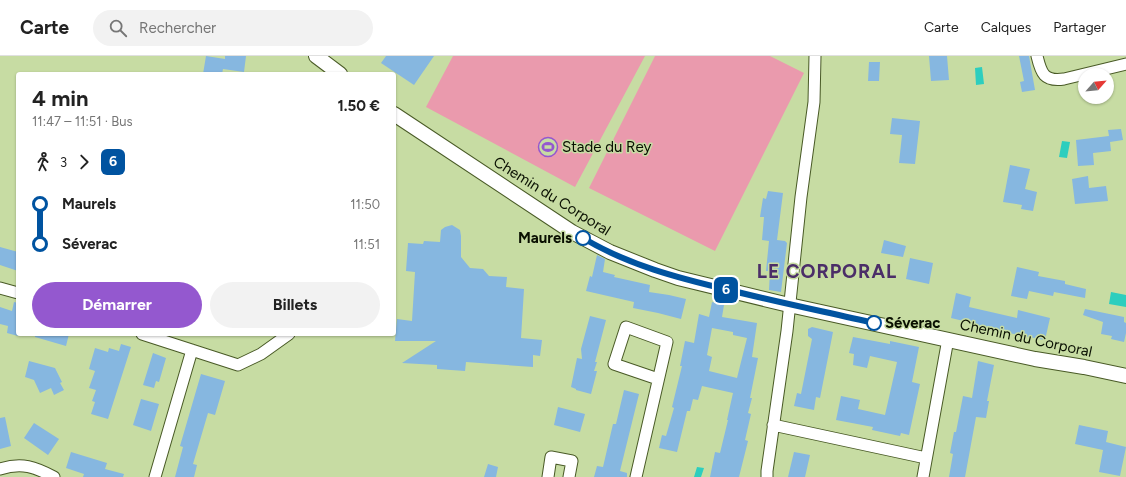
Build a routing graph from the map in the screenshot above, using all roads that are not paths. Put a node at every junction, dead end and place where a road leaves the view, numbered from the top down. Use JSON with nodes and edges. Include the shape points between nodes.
{"nodes":[{"id":1,"x":316,"y":56,"type":"edge"},
{"id":2,"x":815,"y":56,"type":"edge"},
{"id":3,"x":1037,"y":56,"type":"edge"},
{"id":4,"x":1126,"y":64,"type":"edge"},
{"id":5,"x":337,"y":72,"type":"edge"},
{"id":6,"x":396,"y":115,"type":"edge"},
{"id":7,"x":0,"y":288,"type":"edge"},
{"id":8,"x":16,"y":293,"type":"edge"},
{"id":9,"x":789,"y":305,"type":"junction"},
{"id":10,"x":148,"y":336,"type":"edge"},
{"id":11,"x":286,"y":336,"type":"edge"},
{"id":12,"x":948,"y":339,"type":"junction"},
{"id":13,"x":192,"y":350,"type":"junction"},
{"id":14,"x":1126,"y":376,"type":"edge"},
{"id":15,"x":658,"y":379,"type":"junction"},
{"id":16,"x":773,"y":426,"type":"junction"},
{"id":17,"x":926,"y":458,"type":"junction"},
{"id":18,"x":0,"y":469,"type":"edge"},
{"id":19,"x":54,"y":477,"type":"edge"},
{"id":20,"x":155,"y":477,"type":"edge"},
{"id":21,"x":548,"y":477,"type":"edge"},
{"id":22,"x":569,"y":477,"type":"edge"},
{"id":23,"x":636,"y":477,"type":"edge"},
{"id":24,"x":767,"y":477,"type":"edge"},
{"id":25,"x":923,"y":477,"type":"edge"}],
"edges":[{"from":1,"to":5,"type":"street"},
{"from":2,"to":9,"type":"street","via":[[814,102],[800,197]]},
{"from":3,"to":4,"type":"street","via":[[1045,77],[1053,80]]},
{"from":6,"to":9,"type":"street","name":"Chemin du Corporal","via":[[556,222],[610,252],[678,278]]},
{"from":7,"to":8,"type":"street"},
{"from":9,"to":12,"type":"street","name":"Chemin du Corporal"},
{"from":9,"to":16,"type":"street"},
{"from":10,"to":13,"type":"street"},
{"from":11,"to":13,"type":"street","via":[[238,366]]},
{"from":12,"to":14,"type":"street","name":"Chemin du Corporal"},
{"from":12,"to":17,"type":"street"},
{"from":13,"to":20,"type":"street"},
{"from":15,"to":15,"type":"street","via":[[667,342],[626,327],[614,364]]},
{"from":15,"to":23,"type":"street"},
{"from":16,"to":17,"type":"street"},
{"from":16,"to":24,"type":"street"},
{"from":17,"to":25,"type":"street"},
{"from":18,"to":19,"type":"street","via":[[11,466],[36,468]]},
{"from":21,"to":22,"type":"street","via":[[552,457],[572,461]]}]}
